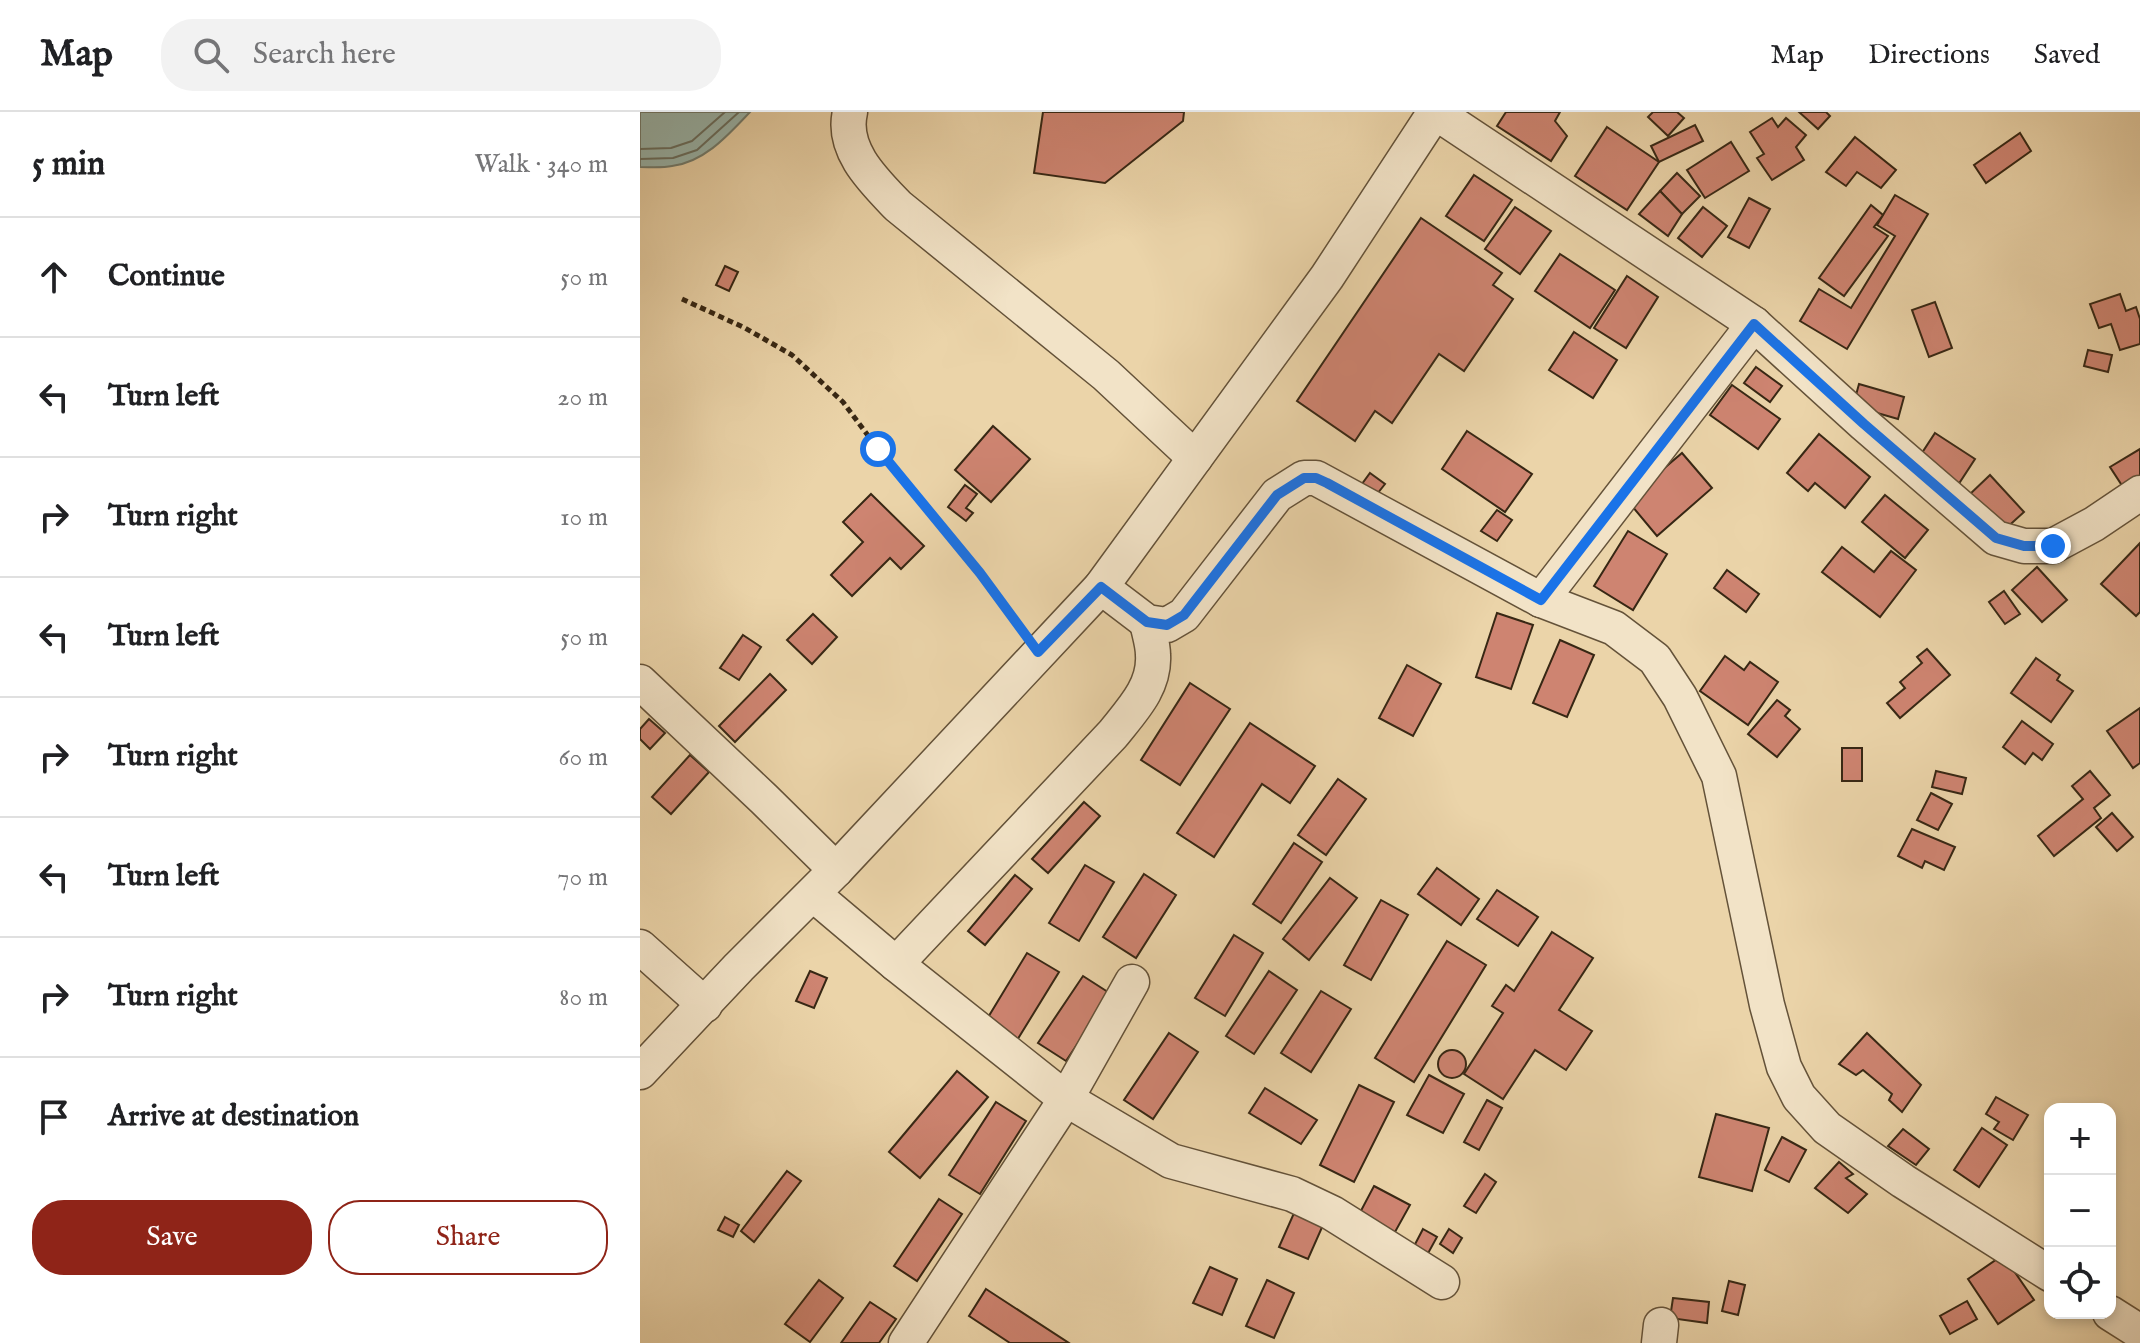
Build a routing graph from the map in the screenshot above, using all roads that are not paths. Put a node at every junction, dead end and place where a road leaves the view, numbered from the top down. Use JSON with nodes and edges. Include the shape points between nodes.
{"nodes":[{"id":1,"x":850,"y":112,"type":"edge"},
{"id":2,"x":1435,"y":112,"type":"edge"},
{"id":3,"x":1754,"y":324,"type":"junction"},
{"id":4,"x":1195,"y":458,"type":"junction"},
{"id":5,"x":2138,"y":499,"type":"edge"},
{"id":6,"x":1101,"y":587,"type":"junction"},
{"id":7,"x":1541,"y":600,"type":"junction"},
{"id":8,"x":1147,"y":622,"type":"junction"},
{"id":9,"x":644,"y":694,"type":"edge"},
{"id":10,"x":825,"y":882,"type":"junction"},
{"id":11,"x":640,"y":947,"type":"edge"},
{"id":12,"x":896,"y":964,"type":"junction"},
{"id":13,"x":1132,"y":982,"type":"dead end"},
{"id":14,"x":705,"y":1005,"type":"junction"},
{"id":15,"x":640,"y":1072,"type":"edge"},
{"id":16,"x":1066,"y":1099,"type":"junction"},
{"id":17,"x":2044,"y":1270,"type":"edge"},
{"id":18,"x":1442,"y":1282,"type":"dead end"},
{"id":19,"x":2116,"y":1317,"type":"edge"},
{"id":20,"x":2140,"y":1332,"type":"edge"},
{"id":21,"x":906,"y":1343,"type":"edge"}],
"edges":[{"from":1,"to":4,"type":"street","via":[[847,125],[855,153],[898,206],[1106,375]]},
{"from":2,"to":3,"type":"street"},
{"from":2,"to":4,"type":"street","via":[[1327,277]]},
{"from":3,"to":5,"type":"street","via":[[1996,538],[2024,546],[2053,546]]},
{"from":3,"to":7,"type":"street"},
{"from":4,"to":6,"type":"street"},
{"from":6,"to":8,"type":"street"},
{"from":6,"to":10,"type":"street"},
{"from":7,"to":8,"type":"street","via":[[1327,483],[1304,478],[1277,495],[1184,615],[1167,625]]},
{"from":7,"to":17,"type":"street","via":[[1614,628],[1655,659],[1680,697],[1719,776],[1767,1005],[1784,1067],[1799,1097],[1827,1128]]},
{"from":8,"to":12,"type":"street","via":[[1151,679],[1137,705]]},
{"from":9,"to":10,"type":"street","via":[[764,799]]},
{"from":10,"to":12,"type":"street"},
{"from":10,"to":14,"type":"street"},
{"from":11,"to":14,"type":"street"},
{"from":12,"to":16,"type":"street"},
{"from":13,"to":16,"type":"street"},
{"from":14,"to":15,"type":"street"},
{"from":16,"to":18,"type":"street","via":[[1171,1161],[1292,1194],[1332,1213]]},
{"from":16,"to":21,"type":"street"},
{"from":19,"to":20,"type":"street"}]}
